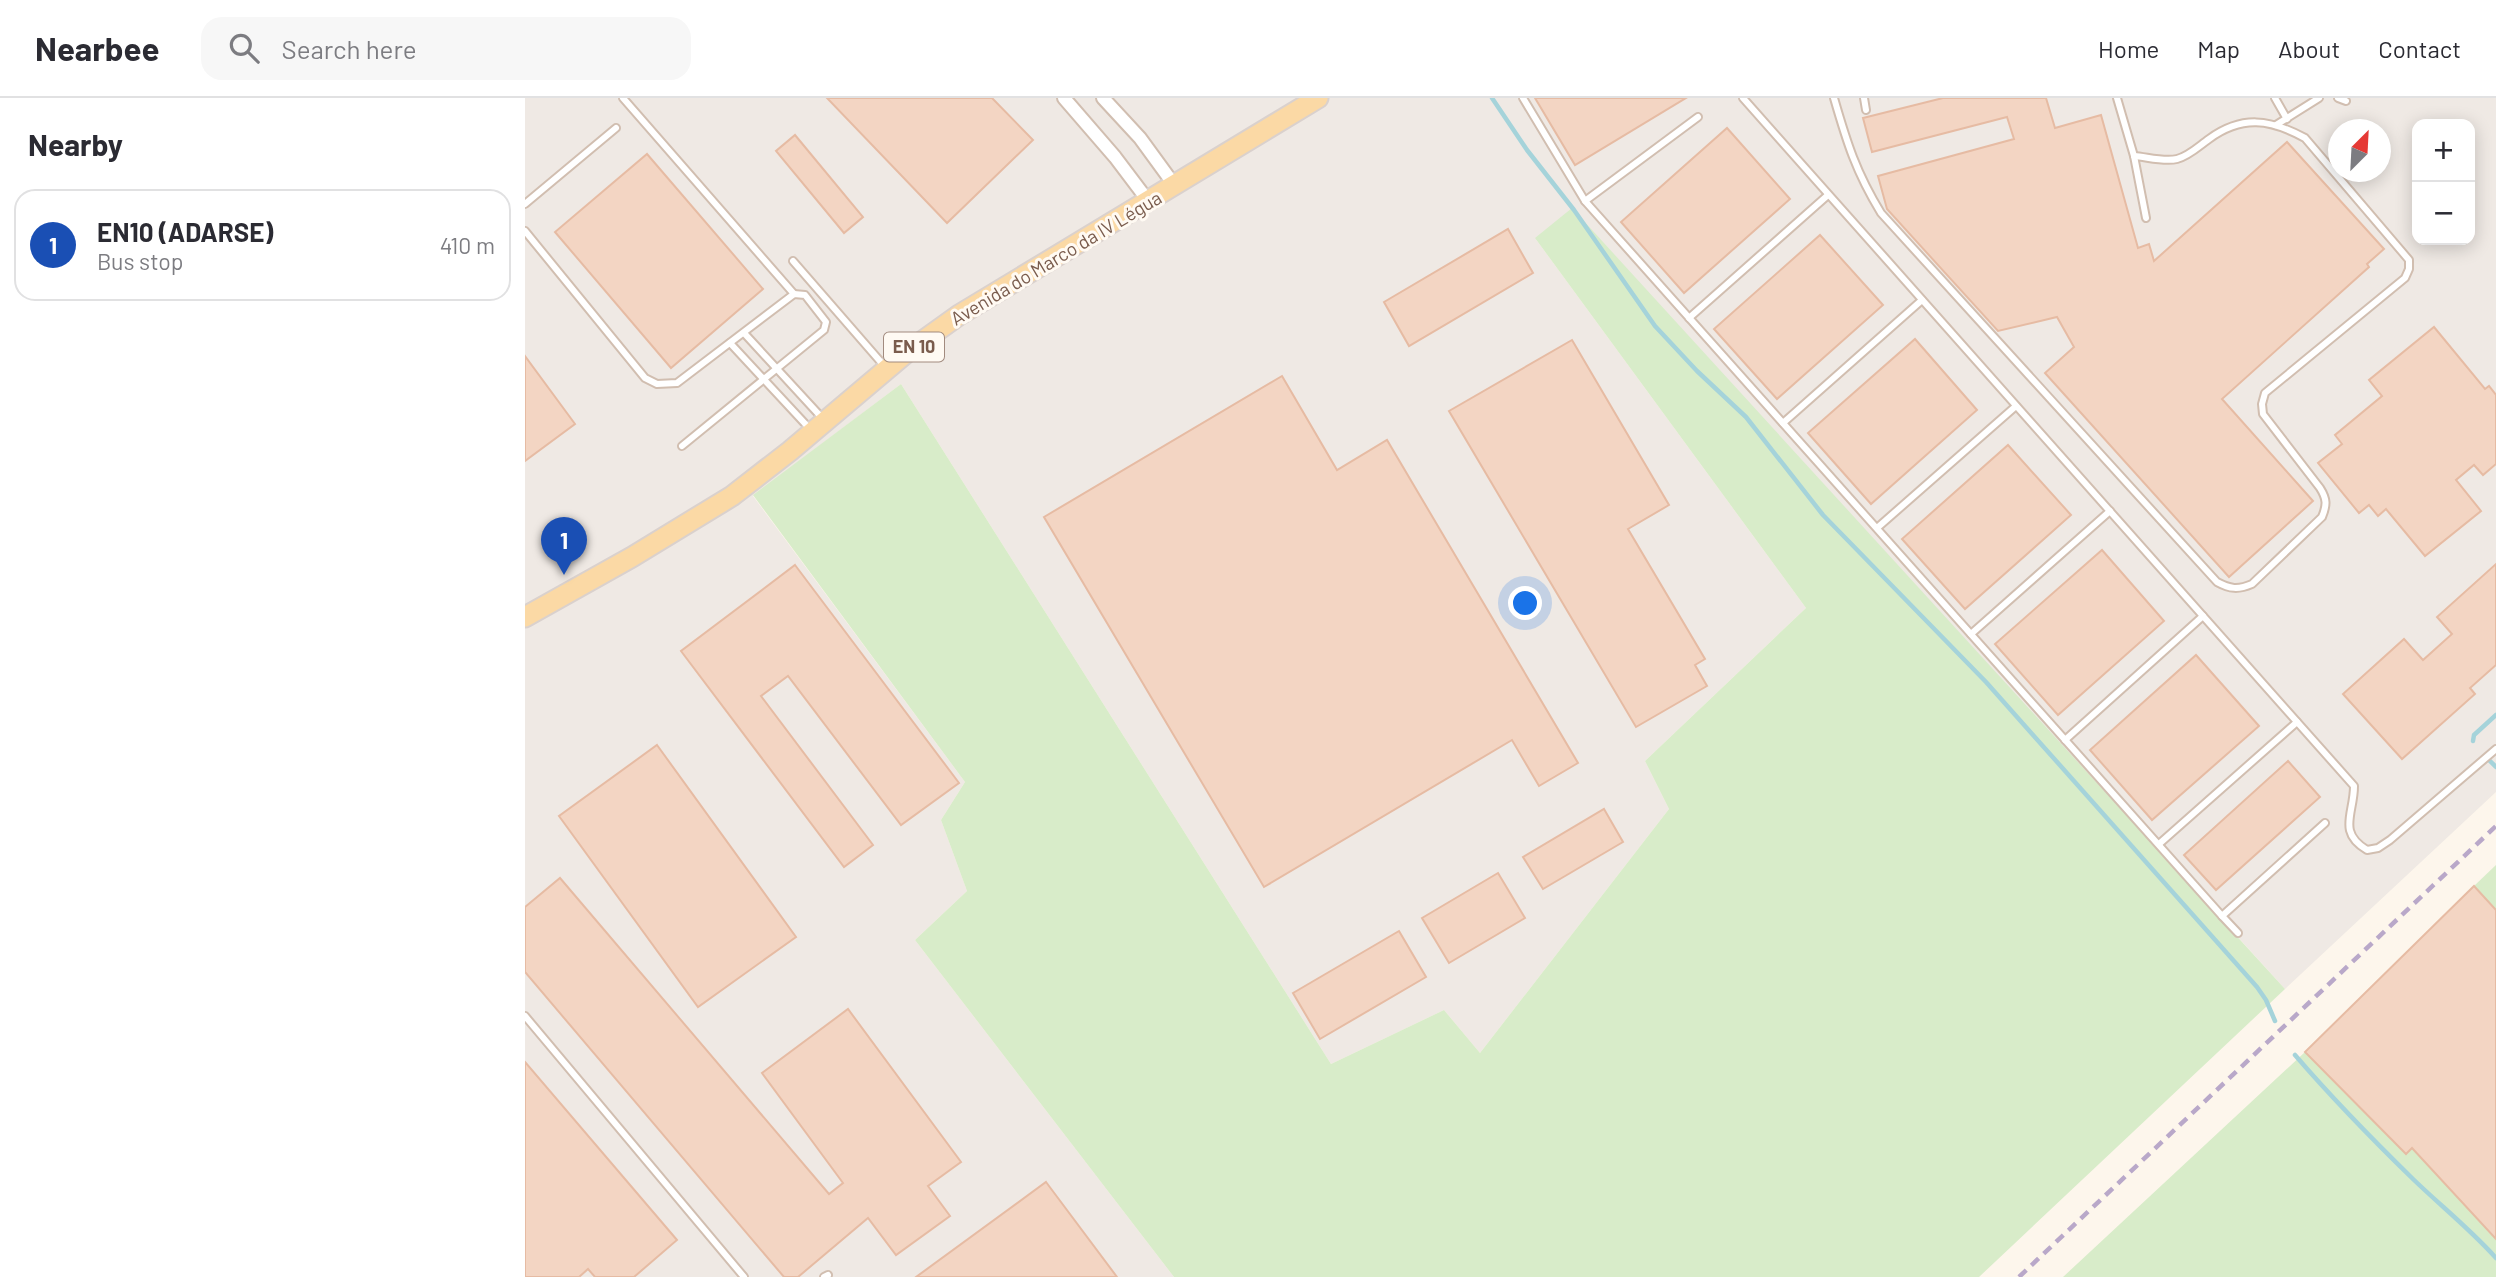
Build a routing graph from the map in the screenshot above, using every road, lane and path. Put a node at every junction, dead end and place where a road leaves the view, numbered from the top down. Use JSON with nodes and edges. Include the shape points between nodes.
{"nodes":[{"id":1,"x":623,"y":98,"type":"edge"},
{"id":2,"x":1064,"y":98,"type":"edge"},
{"id":3,"x":1103,"y":98,"type":"edge"},
{"id":4,"x":1318,"y":98,"type":"edge"},
{"id":5,"x":1523,"y":98,"type":"edge"},
{"id":6,"x":1743,"y":98,"type":"edge"},
{"id":7,"x":1834,"y":98,"type":"edge"},
{"id":8,"x":1864,"y":98,"type":"edge"},
{"id":9,"x":2117,"y":98,"type":"edge"},
{"id":10,"x":2275,"y":98,"type":"edge"},
{"id":11,"x":2319,"y":98,"type":"edge"},
{"id":12,"x":2338,"y":98,"type":"edge"},
{"id":13,"x":2346,"y":101,"type":"dead end"},
{"id":14,"x":1866,"y":110,"type":"dead end"},
{"id":15,"x":1698,"y":117,"type":"dead end"},
{"id":16,"x":2287,"y":119,"type":"junction"},
{"id":17,"x":2276,"y":125,"type":"junction"},
{"id":18,"x":616,"y":128,"type":"dead end"},
{"id":19,"x":2134,"y":156,"type":"junction"},
{"id":20,"x":1175,"y":186,"type":"junction"},
{"id":21,"x":1828,"y":195,"type":"junction"},
{"id":22,"x":1585,"y":201,"type":"junction"},
{"id":23,"x":1149,"y":202,"type":"junction"},
{"id":24,"x":525,"y":204,"type":"edge"},
{"id":25,"x":2146,"y":218,"type":"dead end"},
{"id":26,"x":525,"y":231,"type":"edge"},
{"id":27,"x":793,"y":261,"type":"dead end"},
{"id":28,"x":794,"y":293,"type":"junction"},
{"id":29,"x":1922,"y":300,"type":"junction"},
{"id":30,"x":1689,"y":318,"type":"junction"},
{"id":31,"x":744,"y":333,"type":"junction"},
{"id":32,"x":730,"y":343,"type":"junction"},
{"id":33,"x":775,"y":368,"type":"junction"},
{"id":34,"x":887,"y":369,"type":"junction"},
{"id":35,"x":763,"y":379,"type":"junction"},
{"id":36,"x":2016,"y":406,"type":"junction"},
{"id":37,"x":1783,"y":423,"type":"junction"},
{"id":38,"x":819,"y":427,"type":"junction"},
{"id":39,"x":681,"y":446,"type":"dead end"},
{"id":40,"x":2110,"y":511,"type":"junction"},
{"id":41,"x":1877,"y":528,"type":"junction"},
{"id":42,"x":2203,"y":616,"type":"junction"},
{"id":43,"x":525,"y":617,"type":"edge"},
{"id":44,"x":1971,"y":634,"type":"junction"},
{"id":45,"x":2297,"y":722,"type":"junction"},
{"id":46,"x":2065,"y":740,"type":"junction"},
{"id":47,"x":2496,"y":749,"type":"edge"},
{"id":48,"x":2325,"y":823,"type":"dead end"},
{"id":49,"x":2159,"y":844,"type":"junction"},
{"id":50,"x":2222,"y":916,"type":"junction"},
{"id":51,"x":2238,"y":933,"type":"dead end"},
{"id":52,"x":525,"y":1016,"type":"edge"},
{"id":53,"x":744,"y":1277,"type":"edge"}],
"edges":[{"from":1,"to":28,"type":"lane"},
{"from":2,"to":23,"type":"street"},
{"from":3,"to":20,"type":"street"},
{"from":4,"to":20,"type":"main road","name":"Avenida do Marco da IV Légua","number":"EN 10"},
{"from":5,"to":22,"type":"lane"},
{"from":6,"to":21,"type":"lane"},
{"from":7,"to":17,"type":"lane","via":[[1850,155],[1881,213],[2217,582],[2241,589],[2252,584],[2327,507],[2320,488],[2263,414],[2265,393],[2405,278],[2409,269],[2402,251],[2305,138]]},
{"from":8,"to":14,"type":"lane"},
{"from":9,"to":19,"type":"lane"},
{"from":10,"to":16,"type":"lane"},
{"from":11,"to":16,"type":"lane"},
{"from":12,"to":13,"type":"lane"},
{"from":15,"to":22,"type":"lane"},
{"from":16,"to":17,"type":"lane"},
{"from":17,"to":19,"type":"lane","via":[[2234,124],[2175,159]]},
{"from":18,"to":24,"type":"lane"},
{"from":19,"to":25,"type":"lane"},
{"from":20,"to":23,"type":"main road","name":"Avenida do Marco da IV Légua","number":"EN 10"},
{"from":21,"to":29,"type":"lane"},
{"from":21,"to":30,"type":"lane"},
{"from":22,"to":30,"type":"lane"},
{"from":23,"to":34,"type":"main road","name":"Avenida do Marco da IV Légua","number":"EN 10","via":[[959,315]]},
{"from":26,"to":32,"type":"lane","via":[[645,378],[657,384],[677,383]]},
{"from":27,"to":34,"type":"lane"},
{"from":28,"to":31,"type":"lane"},
{"from":28,"to":33,"type":"lane","via":[[805,295],[826,326]]},
{"from":29,"to":36,"type":"lane"},
{"from":29,"to":37,"type":"lane"},
{"from":30,"to":37,"type":"lane"},
{"from":31,"to":32,"type":"lane"},
{"from":31,"to":33,"type":"lane"},
{"from":32,"to":35,"type":"lane"},
{"from":33,"to":35,"type":"lane"},
{"from":33,"to":38,"type":"lane"},
{"from":34,"to":38,"type":"main road","name":"Avenida do Marco da IV Légua","number":"EN 10"},
{"from":35,"to":38,"type":"lane"},
{"from":35,"to":39,"type":"lane"},
{"from":36,"to":40,"type":"lane"},
{"from":36,"to":41,"type":"lane"},
{"from":37,"to":41,"type":"lane"},
{"from":38,"to":43,"type":"main road","name":"Avenida do Marco da IV Légua","number":"EN 10","via":[[767,470],[688,524]]},
{"from":40,"to":42,"type":"lane"},
{"from":40,"to":44,"type":"lane"},
{"from":41,"to":44,"type":"lane"},
{"from":42,"to":45,"type":"lane"},
{"from":42,"to":46,"type":"lane"},
{"from":44,"to":46,"type":"lane"},
{"from":45,"to":47,"type":"lane","via":[[2354,786],[2349,833],[2367,850],[2390,840]]},
{"from":45,"to":49,"type":"lane"},
{"from":46,"to":49,"type":"lane"},
{"from":48,"to":50,"type":"lane"},
{"from":49,"to":50,"type":"lane"},
{"from":50,"to":51,"type":"lane"},
{"from":52,"to":53,"type":"lane"}]}
